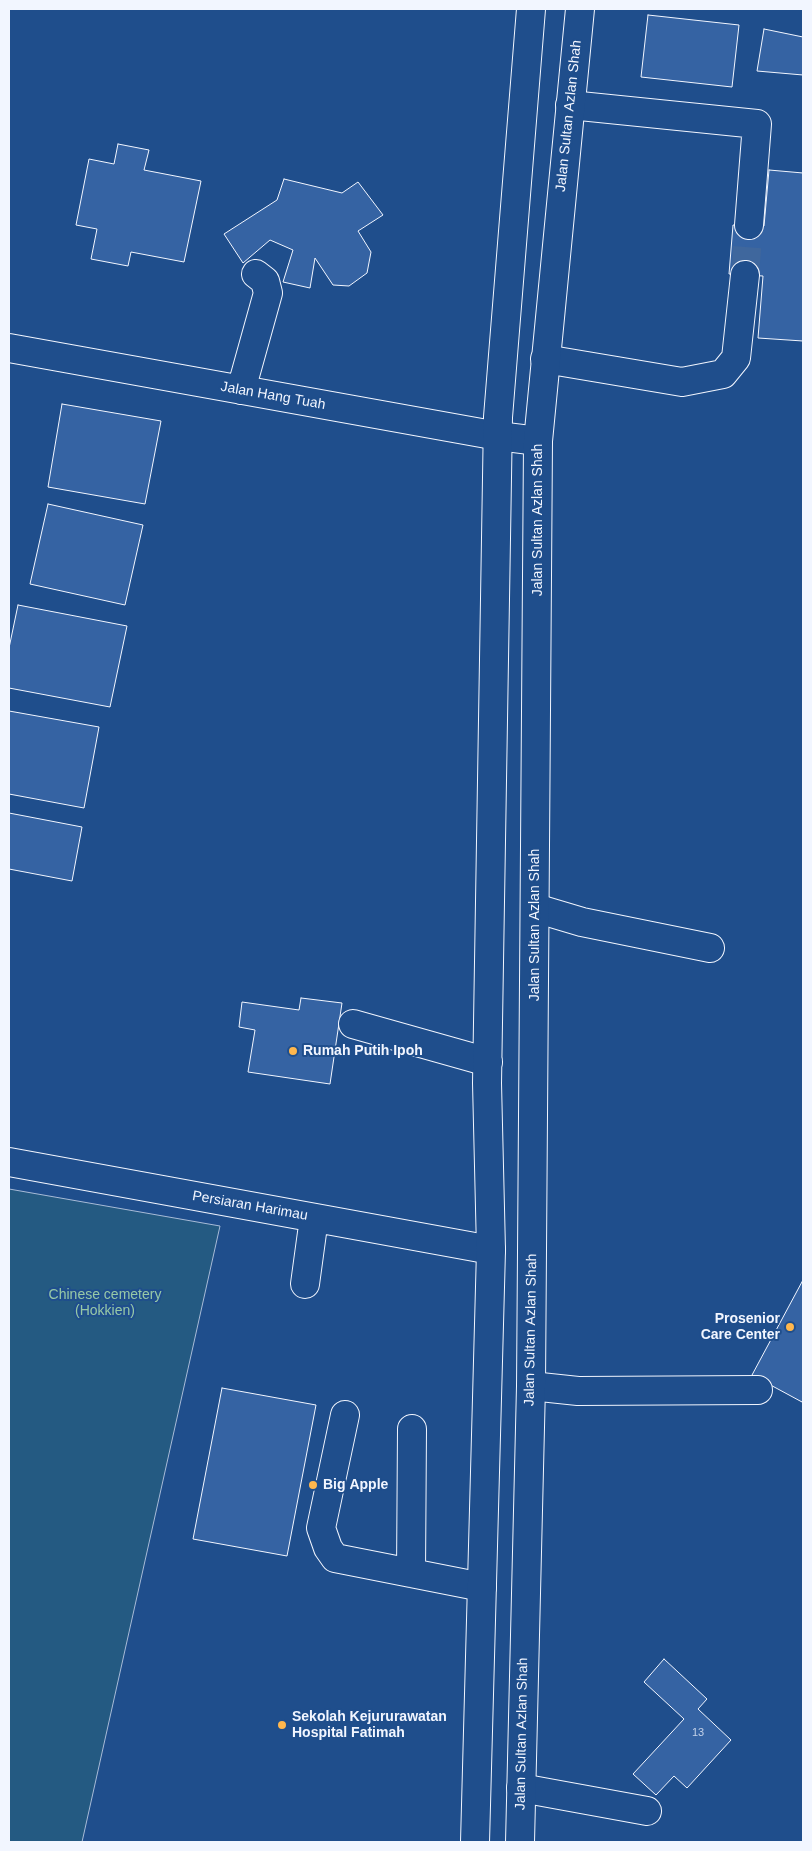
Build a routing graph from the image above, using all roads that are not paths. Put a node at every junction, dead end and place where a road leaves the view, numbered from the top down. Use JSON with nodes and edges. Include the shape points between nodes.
{"nodes":[{"id":1,"x":531,"y":9,"type":"edge"},
{"id":2,"x":580,"y":9,"type":"edge"},
{"id":3,"x":570,"y":106,"type":"junction"},
{"id":4,"x":749,"y":225,"type":"tunnel mouth"},
{"id":5,"x":256,"y":274,"type":"dead end"},
{"id":6,"x":745,"y":275,"type":"tunnel mouth"},
{"id":7,"x":9,"y":348,"type":"edge"},
{"id":8,"x":546,"y":359,"type":"junction"},
{"id":9,"x":241,"y":390,"type":"junction"},
{"id":10,"x":498,"y":436,"type":"junction"},
{"id":11,"x":538,"y":441,"type":"junction"},
{"id":12,"x":536,"y":908,"type":"junction"},
{"id":13,"x":710,"y":948,"type":"dead end"},
{"id":14,"x":353,"y":1024,"type":"dead end"},
{"id":15,"x":488,"y":1062,"type":"junction"},
{"id":16,"x":9,"y":1162,"type":"edge"},
{"id":17,"x":314,"y":1218,"type":"junction"},
{"id":18,"x":491,"y":1250,"type":"junction"},
{"id":19,"x":305,"y":1284,"type":"dead end"},
{"id":20,"x":531,"y":1386,"type":"junction"},
{"id":21,"x":758,"y":1390,"type":"dead end"},
{"id":22,"x":345,"y":1415,"type":"dead end"},
{"id":23,"x":412,"y":1429,"type":"dead end"},
{"id":24,"x":411,"y":1573,"type":"junction"},
{"id":25,"x":482,"y":1587,"type":"junction"},
{"id":26,"x":521,"y":1788,"type":"junction"},
{"id":27,"x":647,"y":1811,"type":"dead end"},
{"id":28,"x":476,"y":1842,"type":"edge"},
{"id":29,"x":520,"y":1842,"type":"edge"}],
"edges":[{"from":1,"to":10,"type":"main road"},
{"from":2,"to":3,"type":"main road","name":"Jalan Sultan Azlan Shah"},
{"from":3,"to":4,"type":"main road","via":[[757,124]]},
{"from":3,"to":8,"type":"main road","name":"Jalan Sultan Azlan Shah"},
{"from":5,"to":9,"type":"main road","via":[[266,281],[268,293]]},
{"from":6,"to":8,"type":"main road","via":[[736,358],[723,374],[682,382]]},
{"from":7,"to":9,"type":"main road","name":"Jalan Hang Tuah"},
{"from":8,"to":11,"type":"main road","name":"Jalan Sultan Azlan Shah"},
{"from":9,"to":10,"type":"main road","name":"Jalan Hang Tuah"},
{"from":10,"to":11,"type":"main road","name":"Jalan Hang Tuah"},
{"from":10,"to":15,"type":"main road"},
{"from":11,"to":12,"type":"main road","name":"Jalan Sultan Azlan Shah"},
{"from":12,"to":13,"type":"main road","via":[[582,922]]},
{"from":12,"to":20,"type":"main road","name":"Jalan Sultan Azlan Shah"},
{"from":14,"to":15,"type":"main road"},
{"from":15,"to":18,"type":"main road"},
{"from":16,"to":17,"type":"main road","name":"Persiaran Harimau"},
{"from":17,"to":18,"type":"main road","name":"Persiaran Harimau"},
{"from":17,"to":19,"type":"main road"},
{"from":18,"to":25,"type":"main road"},
{"from":20,"to":21,"type":"main road","via":[[578,1391]]},
{"from":20,"to":26,"type":"main road","name":"Jalan Sultan Azlan Shah"},
{"from":22,"to":24,"type":"main road","via":[[321,1528],[328,1548],[334,1558]]},
{"from":23,"to":24,"type":"main road"},
{"from":24,"to":25,"type":"main road"},
{"from":25,"to":28,"type":"main road"},
{"from":26,"to":27,"type":"main road"},
{"from":26,"to":29,"type":"main road","name":"Jalan Sultan Azlan Shah"}]}
